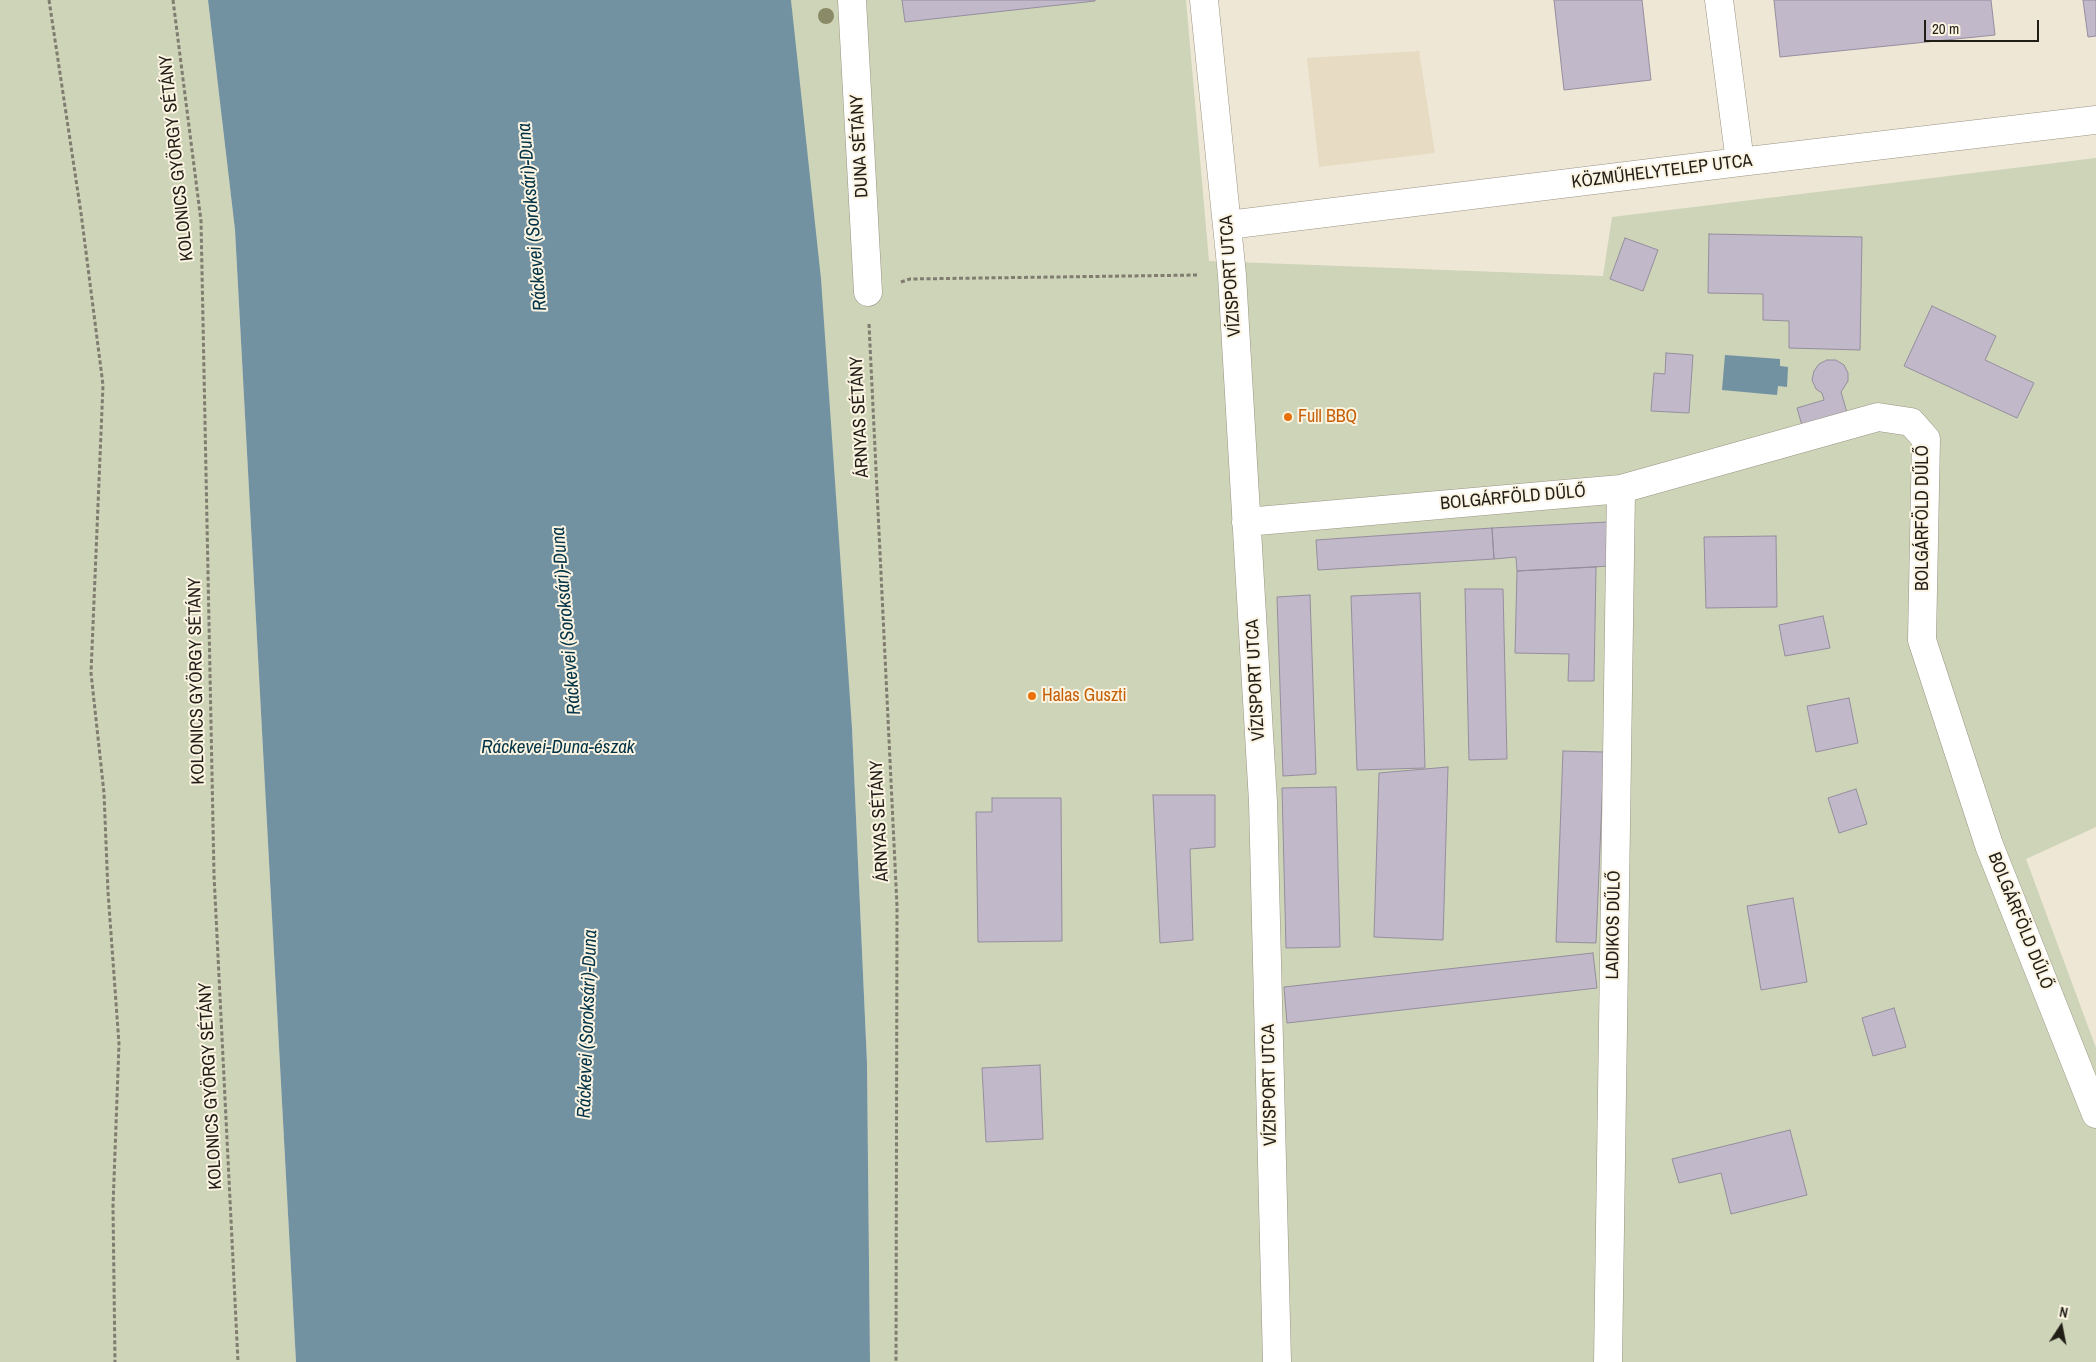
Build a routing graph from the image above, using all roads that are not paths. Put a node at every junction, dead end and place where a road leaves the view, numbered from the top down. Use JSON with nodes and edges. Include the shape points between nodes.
{"nodes":[{"id":1,"x":852,"y":0,"type":"edge"},
{"id":2,"x":1204,"y":0,"type":"edge"},
{"id":3,"x":1719,"y":0,"type":"edge"},
{"id":4,"x":2096,"y":120,"type":"edge"},
{"id":5,"x":1740,"y":162,"type":"junction"},
{"id":6,"x":1228,"y":225,"type":"junction"},
{"id":7,"x":868,"y":292,"type":"road end"},
{"id":8,"x":1621,"y":488,"type":"junction"},
{"id":9,"x":1246,"y":522,"type":"junction"},
{"id":10,"x":2096,"y":1114,"type":"edge"},
{"id":11,"x":1277,"y":1362,"type":"edge"},
{"id":12,"x":1608,"y":1362,"type":"edge"}],
"edges":[{"from":1,"to":7,"type":"street","name":"DUNA SÉTÁNY"},
{"from":2,"to":6,"type":"street","name":"VÍZISPORT UTCA"},
{"from":3,"to":5,"type":"street"},
{"from":4,"to":5,"type":"street","name":"KÖZMŰHELYTELEP UTCA"},
{"from":5,"to":6,"type":"street","name":"KÖZMŰHELYTELEP UTCA"},
{"from":6,"to":9,"type":"street","name":"VÍZISPORT UTCA"},
{"from":8,"to":9,"type":"street","name":"BOLGÁRFÖLD DŰLŐ"},
{"from":8,"to":10,"type":"street","name":"BOLGÁRFÖLD DŰLŐ","via":[[1878,418],[1911,422],[1926,439],[1922,640],[1989,845]]},
{"from":8,"to":12,"type":"street","name":"LADIKOS DŰLŐ"},
{"from":9,"to":11,"type":"street","name":"VÍZISPORT UTCA","via":[[1263,802]]}]}
